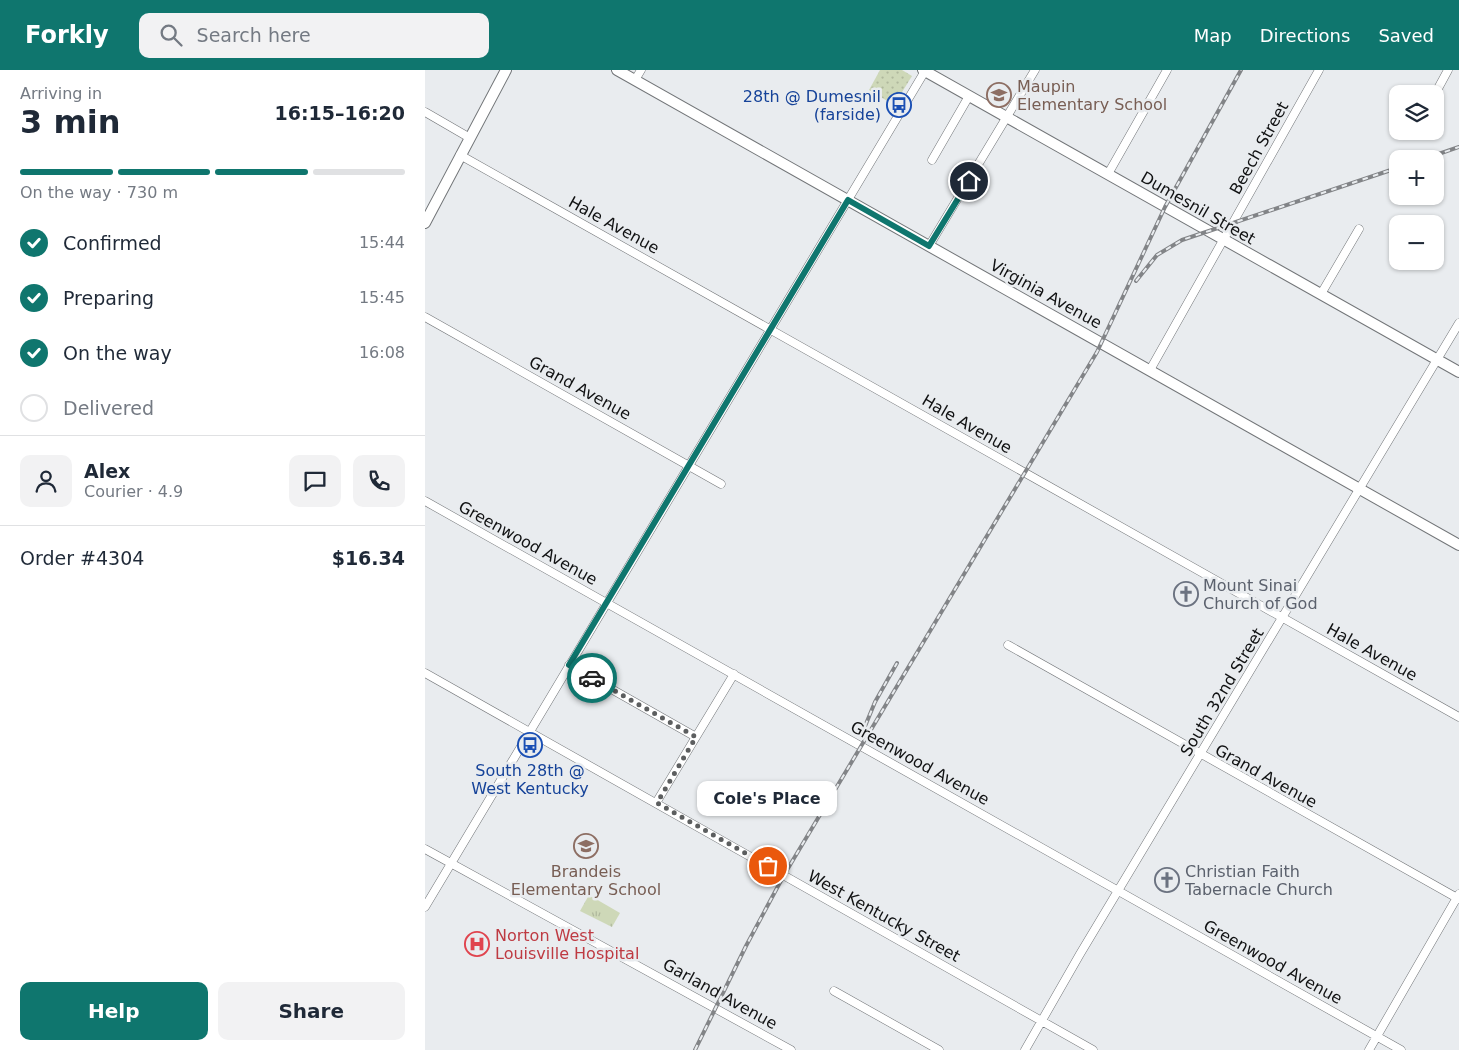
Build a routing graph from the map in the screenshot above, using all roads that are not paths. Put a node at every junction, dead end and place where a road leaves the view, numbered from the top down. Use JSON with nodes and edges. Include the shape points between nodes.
{"nodes":[{"id":1,"x":506,"y":70,"type":"edge"},
{"id":2,"x":617,"y":70,"type":"edge"},
{"id":3,"x":641,"y":70,"type":"edge"},
{"id":4,"x":924,"y":70,"type":"edge"},
{"id":5,"x":1035,"y":70,"type":"edge"},
{"id":6,"x":1167,"y":70,"type":"edge"},
{"id":7,"x":1319,"y":70,"type":"edge"},
{"id":8,"x":1448,"y":70,"type":"edge"},
{"id":9,"x":635,"y":80,"type":"junction"},
{"id":10,"x":1440,"y":85,"type":"edge"},
{"id":11,"x":969,"y":96,"type":"junction"},
{"id":12,"x":425,"y":112,"type":"edge"},
{"id":13,"x":1007,"y":118,"type":"junction"},
{"id":14,"x":470,"y":138,"type":"junction"},
{"id":15,"x":460,"y":155,"type":"junction"},
{"id":16,"x":932,"y":160,"type":"dead end"},
{"id":17,"x":1108,"y":174,"type":"junction"},
{"id":18,"x":848,"y":200,"type":"junction"},
{"id":19,"x":425,"y":223,"type":"edge"},
{"id":20,"x":1359,"y":230,"type":"dead end"},
{"id":21,"x":1223,"y":240,"type":"junction"},
{"id":22,"x":929,"y":246,"type":"junction"},
{"id":23,"x":1321,"y":294,"type":"junction"},
{"id":24,"x":425,"y":317,"type":"edge"},
{"id":25,"x":1459,"y":323,"type":"edge"},
{"id":26,"x":771,"y":329,"type":"junction"},
{"id":27,"x":1437,"y":360,"type":"junction"},
{"id":28,"x":1150,"y":370,"type":"junction"},
{"id":29,"x":1459,"y":372,"type":"edge"},
{"id":30,"x":689,"y":466,"type":"junction"},
{"id":31,"x":721,"y":484,"type":"dead end"},
{"id":32,"x":1360,"y":489,"type":"junction"},
{"id":33,"x":425,"y":500,"type":"edge"},
{"id":34,"x":1459,"y":544,"type":"edge"},
{"id":35,"x":607,"y":603,"type":"junction"},
{"id":36,"x":1282,"y":617,"type":"junction"},
{"id":37,"x":1008,"y":645,"type":"dead end"},
{"id":38,"x":569,"y":665,"type":"junction"},
{"id":39,"x":425,"y":673,"type":"edge"},
{"id":40,"x":734,"y":674,"type":"junction"},
{"id":41,"x":1459,"y":717,"type":"edge"},
{"id":42,"x":530,"y":732,"type":"junction"},
{"id":43,"x":696,"y":737,"type":"junction"},
{"id":44,"x":1200,"y":754,"type":"junction"},
{"id":45,"x":657,"y":803,"type":"junction"},
{"id":46,"x":425,"y":849,"type":"edge"},
{"id":47,"x":451,"y":863,"type":"junction"},
{"id":48,"x":1118,"y":891,"type":"junction"},
{"id":49,"x":1458,"y":897,"type":"edge"},
{"id":50,"x":425,"y":908,"type":"edge"},
{"id":51,"x":834,"y":991,"type":"dead end"},
{"id":52,"x":1042,"y":1021,"type":"junction"},
{"id":53,"x":1377,"y":1036,"type":"junction"},
{"id":54,"x":791,"y":1050,"type":"edge"},
{"id":55,"x":939,"y":1050,"type":"edge"},
{"id":56,"x":1025,"y":1050,"type":"edge"},
{"id":57,"x":1093,"y":1050,"type":"edge"},
{"id":58,"x":1369,"y":1050,"type":"edge"},
{"id":59,"x":1401,"y":1050,"type":"edge"}],
"edges":[{"from":1,"to":14,"type":"main road"},
{"from":2,"to":9,"type":"main road","name":"Virginia Avenue"},
{"from":3,"to":9,"type":"street"},
{"from":4,"to":11,"type":"main road","name":"Dumesnil Street"},
{"from":4,"to":18,"type":"street"},
{"from":5,"to":13,"type":"street"},
{"from":6,"to":17,"type":"street"},
{"from":7,"to":21,"type":"street","name":"Beech Street"},
{"from":8,"to":10,"type":"street"},
{"from":9,"to":18,"type":"main road","name":"Virginia Avenue"},
{"from":11,"to":13,"type":"main road","name":"Dumesnil Street"},
{"from":11,"to":16,"type":"street"},
{"from":12,"to":14,"type":"street"},
{"from":13,"to":17,"type":"main road","name":"Dumesnil Street"},
{"from":13,"to":22,"type":"street"},
{"from":14,"to":15,"type":"main road"},
{"from":15,"to":19,"type":"main road"},
{"from":15,"to":26,"type":"street","name":"Hale Avenue"},
{"from":17,"to":21,"type":"main road","name":"Dumesnil Street"},
{"from":18,"to":22,"type":"main road","name":"Virginia Avenue"},
{"from":18,"to":26,"type":"street"},
{"from":20,"to":23,"type":"street"},
{"from":21,"to":23,"type":"main road","name":"Dumesnil Street"},
{"from":21,"to":28,"type":"street","name":"Beech Street"},
{"from":22,"to":28,"type":"main road","name":"Virginia Avenue"},
{"from":23,"to":27,"type":"main road","name":"Dumesnil Street"},
{"from":24,"to":30,"type":"street","name":"Grand Avenue"},
{"from":25,"to":27,"type":"street","name":"South 32nd Street"},
{"from":26,"to":30,"type":"street"},
{"from":26,"to":36,"type":"street","name":"Hale Avenue"},
{"from":27,"to":29,"type":"main road","name":"Dumesnil Street"},
{"from":27,"to":32,"type":"street","name":"South 32nd Street"},
{"from":28,"to":32,"type":"main road","name":"Virginia Avenue"},
{"from":30,"to":31,"type":"street","name":"Grand Avenue"},
{"from":30,"to":35,"type":"street"},
{"from":32,"to":34,"type":"main road","name":"Virginia Avenue"},
{"from":32,"to":36,"type":"street","name":"South 32nd Street"},
{"from":33,"to":35,"type":"street","name":"Greenwood Avenue"},
{"from":35,"to":38,"type":"street"},
{"from":35,"to":40,"type":"street","name":"Greenwood Avenue"},
{"from":36,"to":41,"type":"street","name":"Hale Avenue"},
{"from":36,"to":44,"type":"street","name":"South 32nd Street"},
{"from":37,"to":44,"type":"street","name":"Grand Avenue"},
{"from":38,"to":42,"type":"street"},
{"from":38,"to":43,"type":"street"},
{"from":39,"to":42,"type":"street","name":"West Kentucky Street"},
{"from":40,"to":43,"type":"street"},
{"from":40,"to":48,"type":"street","name":"Greenwood Avenue"},
{"from":42,"to":45,"type":"street","name":"West Kentucky Street"},
{"from":42,"to":47,"type":"street"},
{"from":43,"to":45,"type":"street"},
{"from":44,"to":48,"type":"street","name":"South 32nd Street"},
{"from":44,"to":49,"type":"street","name":"Grand Avenue"},
{"from":45,"to":52,"type":"street","name":"West Kentucky Street"},
{"from":46,"to":47,"type":"street","name":"Garland Avenue"},
{"from":47,"to":50,"type":"street"},
{"from":47,"to":54,"type":"street","name":"Garland Avenue"},
{"from":48,"to":52,"type":"street","name":"South 32nd Street"},
{"from":48,"to":53,"type":"street","name":"Greenwood Avenue"},
{"from":49,"to":53,"type":"street"},
{"from":51,"to":55,"type":"street"},
{"from":52,"to":56,"type":"street","name":"South 32nd Street"},
{"from":52,"to":57,"type":"street","name":"West Kentucky Street"},
{"from":53,"to":58,"type":"street"},
{"from":53,"to":59,"type":"street","name":"Greenwood Avenue"}]}
